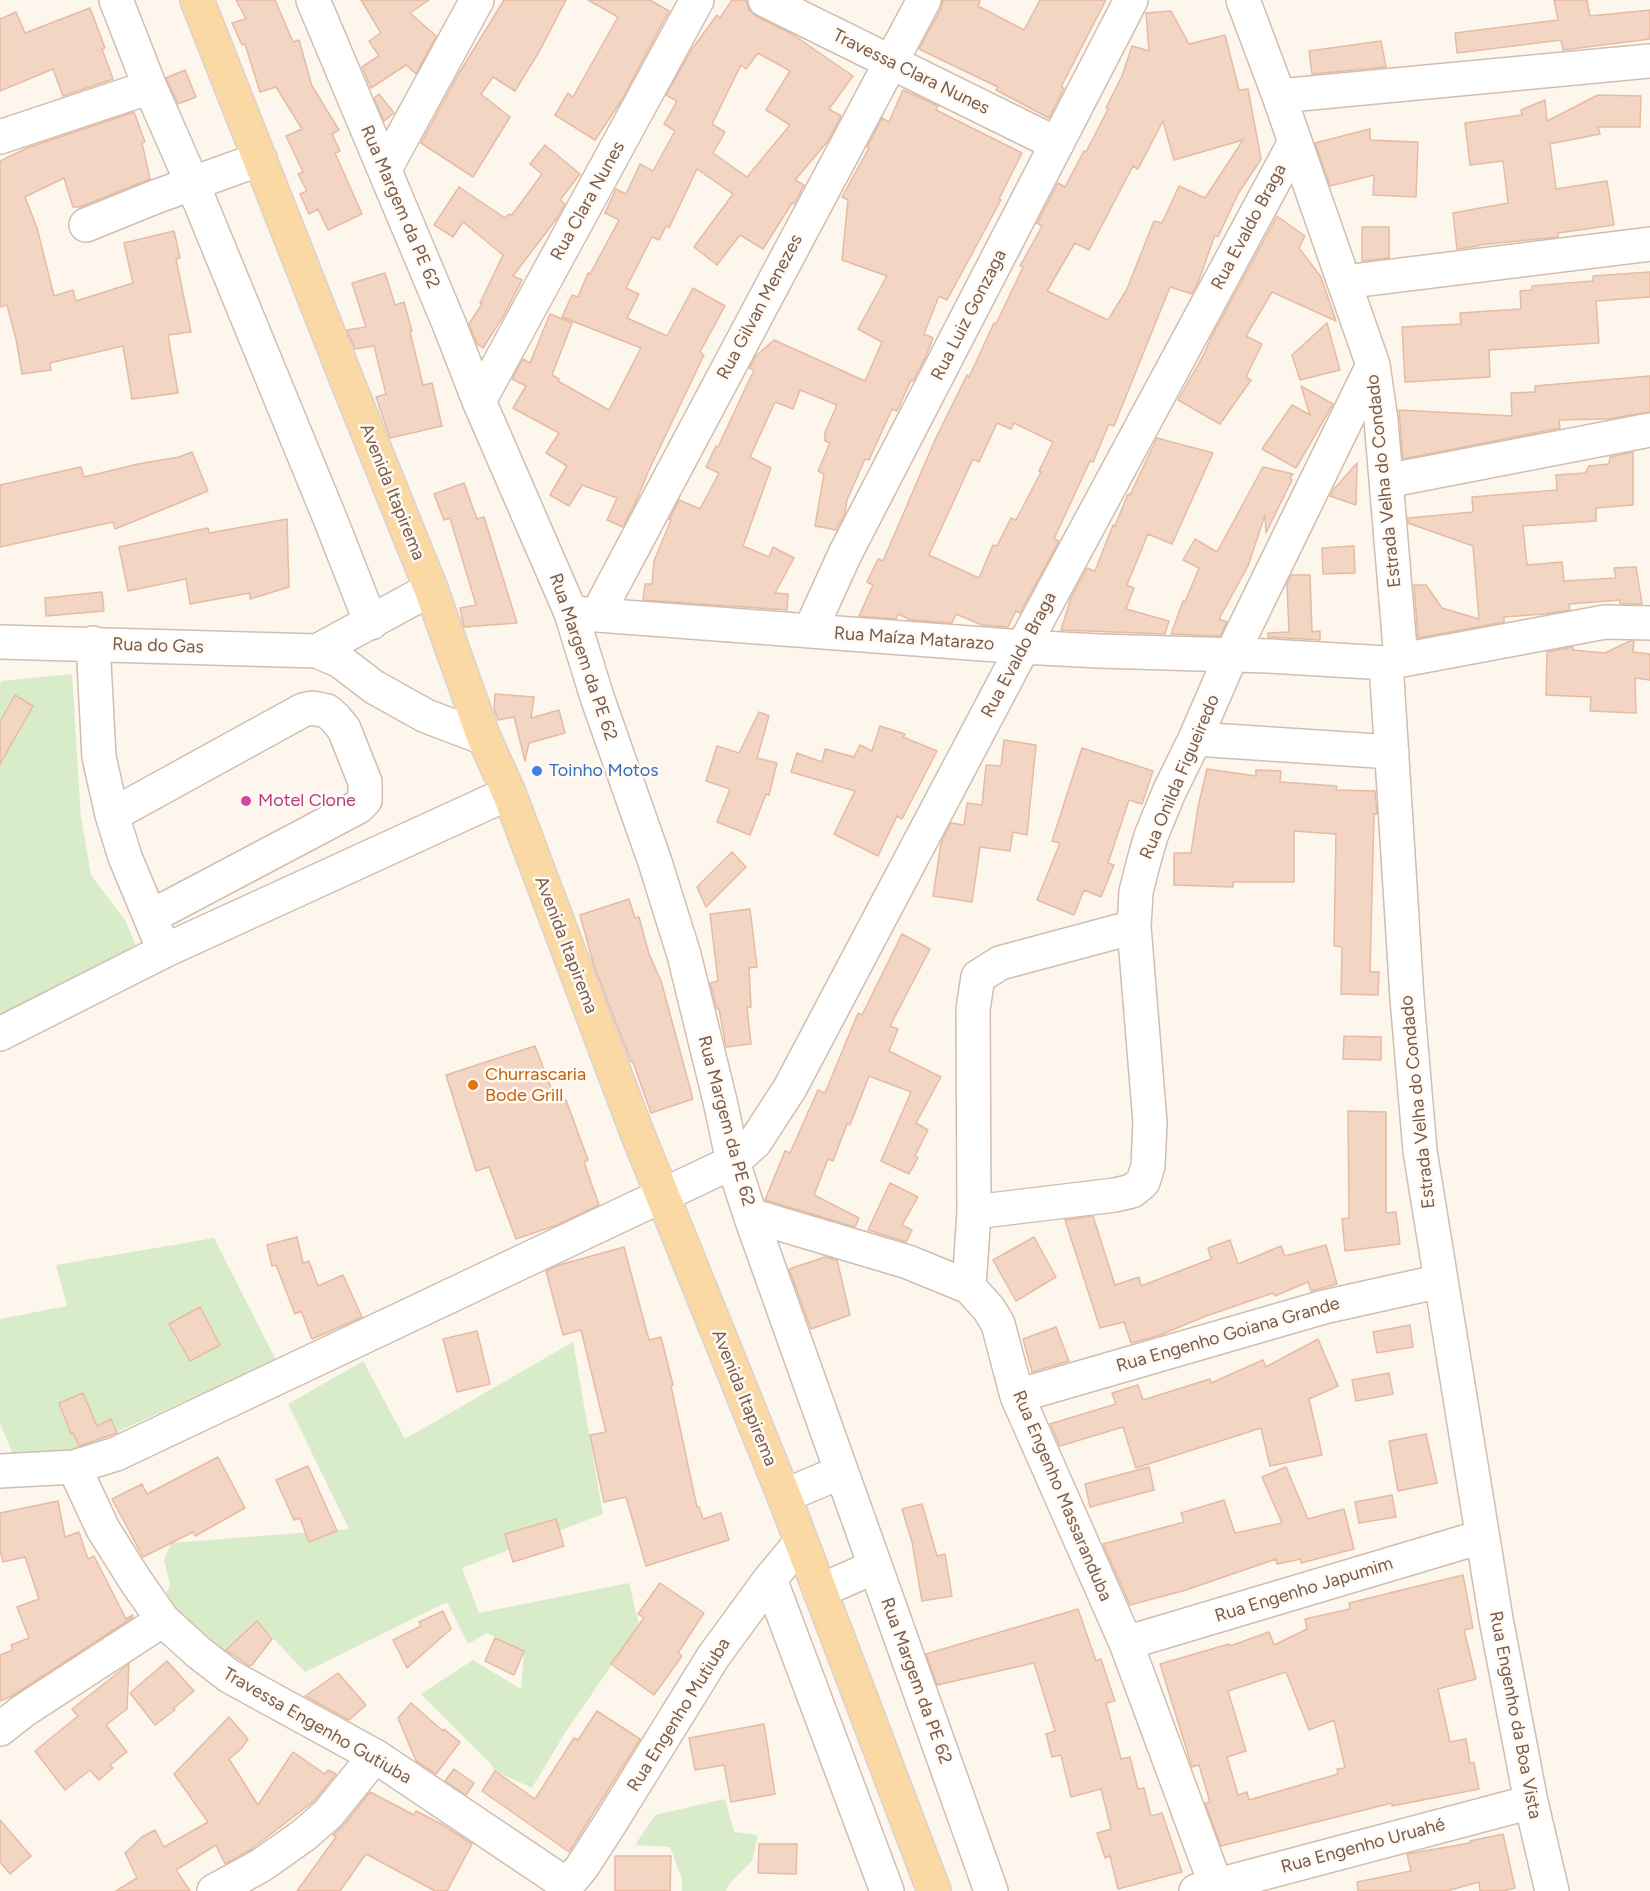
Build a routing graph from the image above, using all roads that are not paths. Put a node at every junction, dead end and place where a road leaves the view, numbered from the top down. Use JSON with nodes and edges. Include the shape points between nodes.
{"nodes":[{"id":1,"x":116,"y":0,"type":"edge"},
{"id":2,"x":197,"y":0,"type":"edge"},
{"id":3,"x":313,"y":0,"type":"edge"},
{"id":4,"x":477,"y":0,"type":"edge"},
{"id":5,"x":698,"y":0,"type":"edge"},
{"id":6,"x":765,"y":0,"type":"edge"},
{"id":7,"x":924,"y":0,"type":"edge"},
{"id":8,"x":1131,"y":0,"type":"edge"},
{"id":9,"x":1243,"y":0,"type":"edge"},
{"id":10,"x":1650,"y":61,"type":"edge"},
{"id":11,"x":890,"y":62,"type":"junction"},
{"id":12,"x":150,"y":87,"type":"junction"},
{"id":13,"x":1279,"y":96,"type":"junction"},
{"id":14,"x":0,"y":137,"type":"edge"},
{"id":15,"x":1295,"y":142,"type":"junction"},
{"id":16,"x":1057,"y":144,"type":"junction"},
{"id":17,"x":260,"y":159,"type":"junction"},
{"id":18,"x":385,"y":169,"type":"junction"},
{"id":19,"x":193,"y":185,"type":"junction"},
{"id":20,"x":86,"y":225,"type":"dead end"},
{"id":21,"x":1650,"y":244,"type":"edge"},
{"id":22,"x":1344,"y":282,"type":"junction"},
{"id":23,"x":1373,"y":365,"type":"junction"},
{"id":24,"x":479,"y":401,"type":"junction"},
{"id":25,"x":1650,"y":430,"type":"edge"},
{"id":26,"x":1386,"y":481,"type":"junction"},
{"id":27,"x":431,"y":589,"type":"junction"},
{"id":28,"x":584,"y":614,"type":"junction"},
{"id":29,"x":370,"y":623,"type":"junction"},
{"id":30,"x":1650,"y":623,"type":"edge"},
{"id":31,"x":810,"y":632,"type":"junction"},
{"id":32,"x":0,"y":642,"type":"edge"},
{"id":33,"x":93,"y":644,"type":"junction"},
{"id":34,"x":1023,"y":647,"type":"junction"},
{"id":35,"x":317,"y":651,"type":"junction"},
{"id":36,"x":1231,"y":656,"type":"junction"},
{"id":37,"x":1394,"y":661,"type":"junction"},
{"id":38,"x":484,"y":738,"type":"junction"},
{"id":39,"x":1195,"y":739,"type":"junction"},
{"id":40,"x":1392,"y":752,"type":"junction"},
{"id":41,"x":509,"y":793,"type":"junction"},
{"id":42,"x":112,"y":814,"type":"junction"},
{"id":43,"x":150,"y":917,"type":"junction"},
{"id":44,"x":1134,"y":927,"type":"junction"},
{"id":45,"x":164,"y":951,"type":"junction"},
{"id":46,"x":0,"y":1034,"type":"edge"},
{"id":47,"x":733,"y":1162,"type":"junction"},
{"id":48,"x":662,"y":1196,"type":"junction"},
{"id":49,"x":974,"y":1212,"type":"junction"},
{"id":50,"x":750,"y":1215,"type":"junction"},
{"id":51,"x":1441,"y":1281,"type":"junction"},
{"id":52,"x":969,"y":1287,"type":"junction"},
{"id":53,"x":1017,"y":1396,"type":"junction"},
{"id":54,"x":74,"y":1467,"type":"junction"},
{"id":55,"x":0,"y":1471,"type":"edge"},
{"id":56,"x":841,"y":1472,"type":"junction"},
{"id":57,"x":784,"y":1496,"type":"junction"},
{"id":58,"x":1481,"y":1538,"type":"junction"},
{"id":59,"x":801,"y":1542,"type":"junction"},
{"id":60,"x":874,"y":1568,"type":"junction"},
{"id":61,"x":770,"y":1579,"type":"junction"},
{"id":62,"x":820,"y":1592,"type":"junction"},
{"id":63,"x":163,"y":1620,"type":"junction"},
{"id":64,"x":1126,"y":1643,"type":"junction"},
{"id":65,"x":0,"y":1729,"type":"edge"},
{"id":66,"x":375,"y":1756,"type":"junction"},
{"id":67,"x":1531,"y":1802,"type":"junction"},
{"id":68,"x":575,"y":1884,"type":"edge"},
{"id":69,"x":1209,"y":1889,"type":"edge"},
{"id":70,"x":214,"y":1891,"type":"edge"},
{"id":71,"x":887,"y":1891,"type":"edge"},
{"id":72,"x":934,"y":1891,"type":"edge"},
{"id":73,"x":991,"y":1891,"type":"edge"},
{"id":74,"x":1552,"y":1891,"type":"edge"}],
"edges":[{"from":1,"to":12,"type":"street"},
{"from":2,"to":17,"type":"main road","name":"Avenida Itapirema"},
{"from":3,"to":18,"type":"street","name":"Rua Margem da PE 62"},
{"from":4,"to":18,"type":"street"},
{"from":5,"to":24,"type":"street","name":"Rua Clara Nunes"},
{"from":6,"to":11,"type":"street","name":"Travessa Clara Nunes"},
{"from":7,"to":11,"type":"street","name":"Rua Gilvan Menezes"},
{"from":8,"to":16,"type":"street","name":"Rua Luiz Gonzaga"},
{"from":9,"to":13,"type":"street","name":"Estrada Velha do Condado"},
{"from":10,"to":13,"type":"street"},
{"from":11,"to":16,"type":"street","name":"Travessa Clara Nunes"},
{"from":11,"to":28,"type":"street","name":"Rua Gilvan Menezes"},
{"from":12,"to":14,"type":"street"},
{"from":12,"to":19,"type":"street"},
{"from":13,"to":15,"type":"street","name":"Estrada Velha do Condado"},
{"from":15,"to":22,"type":"street","name":"Estrada Velha do Condado"},
{"from":15,"to":34,"type":"street","name":"Rua Evaldo Braga"},
{"from":16,"to":31,"type":"street","name":"Rua Luiz Gonzaga","via":[[845,554]]},
{"from":17,"to":19,"type":"street"},
{"from":17,"to":27,"type":"main road","name":"Avenida Itapirema"},
{"from":18,"to":24,"type":"street","name":"Rua Margem da PE 62"},
{"from":19,"to":20,"type":"street"},
{"from":19,"to":29,"type":"street"},
{"from":21,"to":22,"type":"street"},
{"from":22,"to":23,"type":"street","name":"Estrada Velha do Condado"},
{"from":23,"to":26,"type":"street","name":"Estrada Velha do Condado"},
{"from":23,"to":36,"type":"street","name":"Rua Onilda Figueiredo"},
{"from":24,"to":28,"type":"street","name":"Rua Margem da PE 62"},
{"from":25,"to":26,"type":"street"},
{"from":26,"to":37,"type":"street","name":"Estrada Velha do Condado"},
{"from":27,"to":29,"type":"street","name":"Rua do Gas"},
{"from":27,"to":38,"type":"main road","name":"Avenida Itapirema"},
{"from":28,"to":31,"type":"street","name":"Rua Maíza Matarazo"},
{"from":28,"to":47,"type":"street","name":"Rua Margem da PE 62","via":[[597,697],[681,944]]},
{"from":29,"to":35,"type":"street","name":"Rua do Gas"},
{"from":30,"to":37,"type":"street","via":[[1605,622]]},
{"from":31,"to":34,"type":"street","name":"Rua Maíza Matarazo"},
{"from":32,"to":33,"type":"street","name":"Rua do Gas"},
{"from":33,"to":35,"type":"street","name":"Rua do Gas"},
{"from":33,"to":42,"type":"street","via":[[99,758]]},
{"from":34,"to":36,"type":"street","name":"Rua Maíza Matarazo"},
{"from":34,"to":47,"type":"street","name":"Rua Evaldo Braga","via":[[790,1088],[755,1142]]},
{"from":35,"to":38,"type":"street","name":"Rua do Gas","via":[[340,661],[374,687],[426,716]]},
{"from":36,"to":37,"type":"street","name":"Rua Maíza Matarazo"},
{"from":36,"to":39,"type":"street","name":"Rua Onilda Figueiredo"},
{"from":37,"to":40,"type":"street","name":"Estrada Velha do Condado"},
{"from":38,"to":41,"type":"main road","name":"Avenida Itapirema"},
{"from":39,"to":40,"type":"street"},
{"from":39,"to":44,"type":"street","name":"Rua Onilda Figueiredo","via":[[1151,836],[1136,892]]},
{"from":40,"to":51,"type":"street","name":"Estrada Velha do Condado","via":[[1412,1075]]},
{"from":41,"to":45,"type":"street"},
{"from":41,"to":48,"type":"main road","name":"Avenida Itapirema"},
{"from":42,"to":43,"type":"street"},
{"from":42,"to":43,"type":"street","via":[[312,708],[327,711],[344,729],[365,782],[365,800],[358,807]]},
{"from":43,"to":45,"type":"street"},
{"from":44,"to":49,"type":"street","via":[[1000,963],[978,977],[972,1009]]},
{"from":44,"to":49,"type":"street","name":"Rua Onilda Figueiredo","via":[[1150,1122],[1148,1166],[1143,1182],[1132,1191],[1115,1195]]},
{"from":45,"to":46,"type":"street"},
{"from":47,"to":48,"type":"street","name":"Rua Evaldo Braga"},
{"from":47,"to":50,"type":"street","name":"Rua Margem da PE 62"},
{"from":48,"to":54,"type":"street","name":"Rua Evaldo Braga","via":[[116,1454]]},
{"from":48,"to":57,"type":"main road","name":"Avenida Itapirema"},
{"from":49,"to":52,"type":"street"},
{"from":50,"to":52,"type":"street","name":"Rua Engenho Massaranduba","via":[[908,1262]]},
{"from":50,"to":56,"type":"street","name":"Rua Margem da PE 62"},
{"from":51,"to":53,"type":"street","name":"Rua Engenho Goiana Grande","via":[[1313,1310]]},
{"from":51,"to":58,"type":"street","name":"Estrada Velha do Condado"},
{"from":52,"to":53,"type":"street","name":"Rua Engenho Massaranduba","via":[[998,1324]]},
{"from":53,"to":64,"type":"street","name":"Rua Engenho Massaranduba"},
{"from":54,"to":55,"type":"street","name":"Rua Evaldo Braga"},
{"from":54,"to":63,"type":"street","name":"Travessa Engenho Gutiuba","via":[[103,1529]]},
{"from":56,"to":57,"type":"street"},
{"from":56,"to":60,"type":"street","name":"Rua Margem da PE 62"},
{"from":57,"to":59,"type":"main road","name":"Avenida Itapirema"},
{"from":58,"to":64,"type":"street","name":"Rua Engenho Japumim"},
{"from":58,"to":67,"type":"street","name":"Rua Engenho da Boa Vista"},
{"from":59,"to":61,"type":"street","name":"Rua Engenho Mutiuba"},
{"from":59,"to":62,"type":"main road","name":"Avenida Itapirema"},
{"from":60,"to":62,"type":"street"},
{"from":60,"to":73,"type":"street","name":"Rua Margem da PE 62"},
{"from":61,"to":68,"type":"street","name":"Rua Engenho Mutiuba","via":[[712,1657]]},
{"from":61,"to":71,"type":"street"},
{"from":62,"to":72,"type":"main road","name":"Avenida Itapirema"},
{"from":63,"to":65,"type":"street"},
{"from":63,"to":66,"type":"street","name":"Travessa Engenho Gutiuba","via":[[229,1676]]},
{"from":64,"to":69,"type":"street","name":"Rua Engenho Massaranduba"},
{"from":66,"to":68,"type":"street","name":"Travessa Engenho Gutiuba"},
{"from":66,"to":70,"type":"street","via":[[328,1814],[304,1835],[260,1866]]},
{"from":67,"to":69,"type":"street","name":"Rua Engenho Uruahé"},
{"from":67,"to":74,"type":"street","name":"Rua Engenho da Boa Vista"}]}
